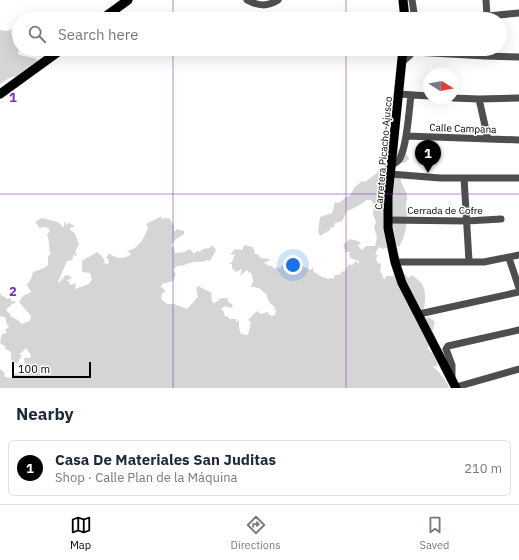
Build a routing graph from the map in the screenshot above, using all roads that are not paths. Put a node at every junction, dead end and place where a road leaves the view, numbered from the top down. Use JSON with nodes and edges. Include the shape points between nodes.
{"nodes":[{"id":1,"x":128,"y":0,"type":"edge"},
{"id":2,"x":247,"y":0,"type":"edge"},
{"id":3,"x":278,"y":0,"type":"edge"},
{"id":4,"x":403,"y":0,"type":"edge"},
{"id":5,"x":412,"y":0,"type":"edge"},
{"id":6,"x":486,"y":0,"type":"edge"},
{"id":7,"x":112,"y":12,"type":"edge"},
{"id":8,"x":404,"y":12,"type":"edge"},
{"id":9,"x":414,"y":12,"type":"edge"},
{"id":10,"x":487,"y":12,"type":"edge"},
{"id":11,"x":519,"y":13,"type":"edge"},
{"id":12,"x":507,"y":14,"type":"edge"},
{"id":13,"x":52,"y":56,"type":"edge"},
{"id":14,"x":402,"y":56,"type":"edge"},
{"id":15,"x":408,"y":56,"type":"edge"},
{"id":16,"x":485,"y":56,"type":"edge"},
{"id":17,"x":519,"y":57,"type":"edge"},
{"id":18,"x":402,"y":62,"type":"junction"},
{"id":19,"x":0,"y":94,"type":"edge"},
{"id":20,"x":398,"y":94,"type":"junction"},
{"id":21,"x":411,"y":95,"type":"junction"},
{"id":22,"x":423,"y":96,"type":"edge"},
{"id":23,"x":459,"y":98,"type":"edge"},
{"id":24,"x":519,"y":98,"type":"edge"},
{"id":25,"x":479,"y":99,"type":"junction"},
{"id":26,"x":406,"y":136,"type":"junction"},
{"id":27,"x":488,"y":138,"type":"junction"},
{"id":28,"x":519,"y":140,"type":"edge"},
{"id":29,"x":391,"y":169,"type":"junction"},
{"id":30,"x":464,"y":178,"type":"junction"},
{"id":31,"x":519,"y":178,"type":"edge"},
{"id":32,"x":501,"y":219,"type":"dead end"},
{"id":33,"x":388,"y":220,"type":"junction"},
{"id":34,"x":468,"y":220,"type":"junction"},
{"id":35,"x":519,"y":255,"type":"edge"},
{"id":36,"x":509,"y":258,"type":"junction"},
{"id":37,"x":469,"y":261,"type":"junction"},
{"id":38,"x":395,"y":262,"type":"junction"},
{"id":39,"x":519,"y":288,"type":"edge"},
{"id":40,"x":519,"y":292,"type":"edge"},
{"id":41,"x":418,"y":314,"type":"junction"},
{"id":42,"x":519,"y":330,"type":"edge"},
{"id":43,"x":519,"y":369,"type":"edge"},
{"id":44,"x":455,"y":384,"type":"edge"}],
"edges":[{"from":1,"to":7,"type":"main road"},
{"from":2,"to":3,"type":"street","via":[[264,6]]},
{"from":4,"to":8,"type":"main road"},
{"from":5,"to":9,"type":"street"},
{"from":6,"to":10,"type":"street"},
{"from":11,"to":12,"type":"street"},
{"from":13,"to":19,"type":"main road"},
{"from":14,"to":18,"type":"main road","name":"Carretera Picacho-Ajusco"},
{"from":15,"to":18,"type":"street"},
{"from":16,"to":17,"type":"street"},
{"from":18,"to":20,"type":"main road","name":"Carretera Picacho-Ajusco"},
{"from":20,"to":21,"type":"street"},
{"from":20,"to":29,"type":"main road","name":"Carretera Picacho-Ajusco"},
{"from":21,"to":22,"type":"street"},
{"from":21,"to":26,"type":"street"},
{"from":23,"to":25,"type":"street"},
{"from":24,"to":25,"type":"street"},
{"from":25,"to":27,"type":"street"},
{"from":26,"to":27,"type":"street","name":"Calle Campana"},
{"from":26,"to":29,"type":"street","via":[[399,159]]},
{"from":27,"to":28,"type":"street","name":"Calle Campana"},
{"from":29,"to":30,"type":"street","via":[[440,178]]},
{"from":29,"to":33,"type":"main road","name":"Carretera Picacho-Ajusco"},
{"from":30,"to":31,"type":"street"},
{"from":30,"to":34,"type":"street"},
{"from":32,"to":34,"type":"street","name":"Cerrada de Cofre"},
{"from":33,"to":34,"type":"street","name":"Cerrada de Cofre"},
{"from":33,"to":38,"type":"main road","name":"Carretera Picacho-Ajusco"},
{"from":34,"to":37,"type":"street"},
{"from":35,"to":36,"type":"street"},
{"from":36,"to":37,"type":"street","via":[[484,262]]},
{"from":36,"to":39,"type":"street"},
{"from":37,"to":38,"type":"street"},
{"from":38,"to":41,"type":"main road","name":"Carretera Picacho-Ajusco","via":[[402,283]]},
{"from":40,"to":41,"type":"street"},
{"from":41,"to":44,"type":"main road","name":"Carretera Picacho-Ajusco"},
{"from":42,"to":44,"type":"street","via":[[448,346],[446,349]]},
{"from":43,"to":44,"type":"street"}]}
